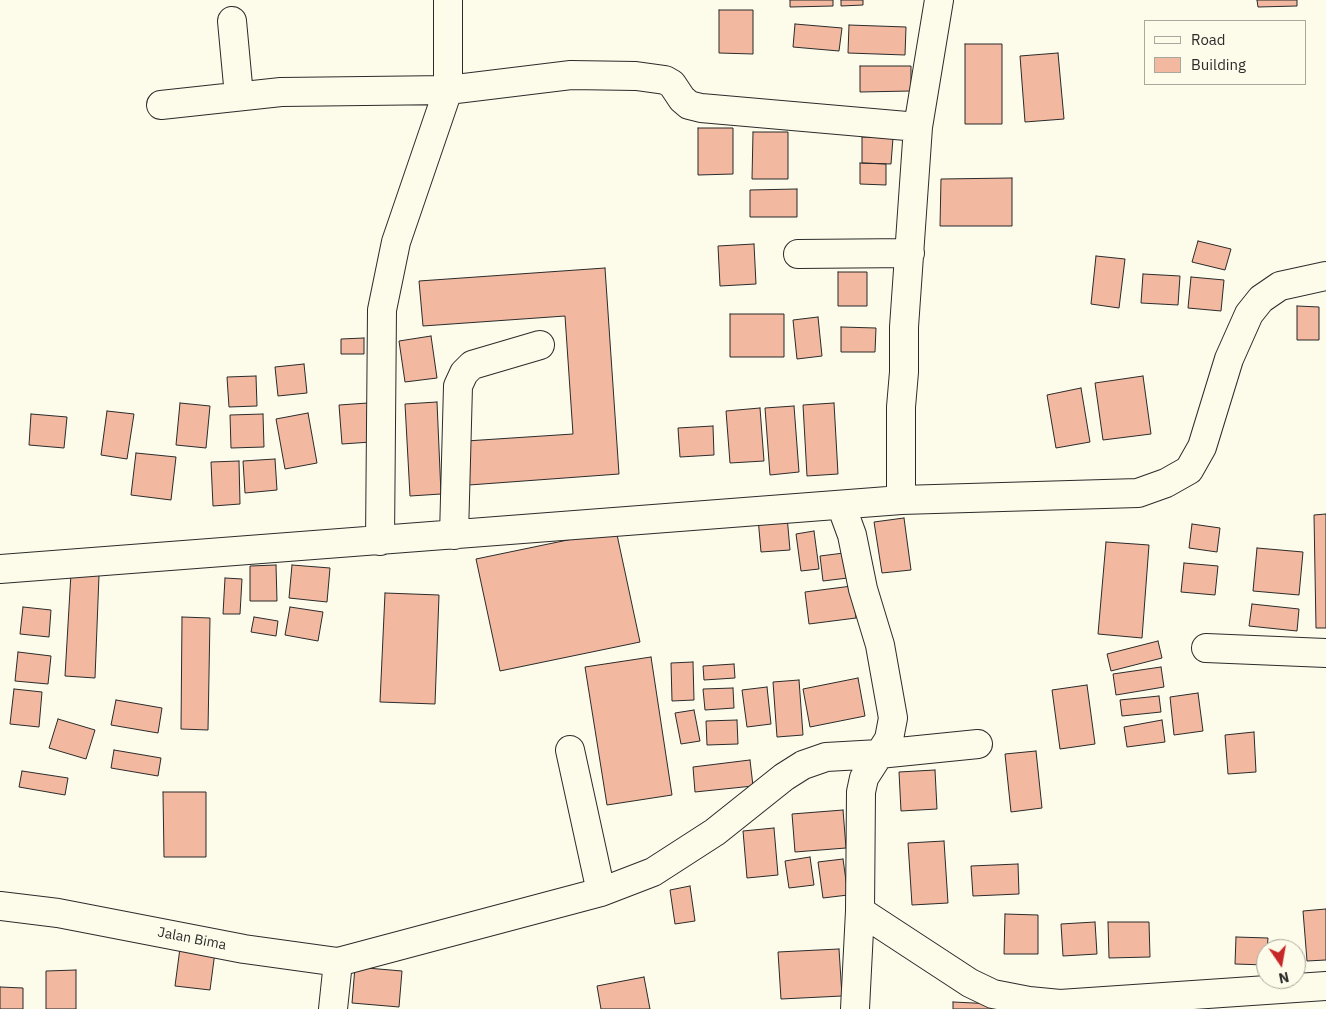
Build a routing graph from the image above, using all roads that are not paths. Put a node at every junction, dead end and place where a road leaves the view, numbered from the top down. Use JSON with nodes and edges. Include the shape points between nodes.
{"nodes":[{"id":1,"x":448,"y":0,"type":"edge"},
{"id":2,"x":938,"y":0,"type":"edge"},
{"id":3,"x":232,"y":21,"type":"dead end"},
{"id":4,"x":448,"y":90,"type":"junction"},
{"id":5,"x":239,"y":96,"type":"junction"},
{"id":6,"x":161,"y":105,"type":"dead end"},
{"id":7,"x":918,"y":127,"type":"junction"},
{"id":8,"x":910,"y":253,"type":"junction"},
{"id":9,"x":798,"y":254,"type":"dead end"},
{"id":10,"x":1326,"y":276,"type":"edge"},
{"id":11,"x":540,"y":345,"type":"dead end"},
{"id":12,"x":901,"y":500,"type":"junction"},
{"id":13,"x":841,"y":505,"type":"junction"},
{"id":14,"x":454,"y":535,"type":"junction"},
{"id":15,"x":380,"y":540,"type":"junction"},
{"id":16,"x":0,"y":569,"type":"edge"},
{"id":17,"x":1206,"y":648,"type":"dead end"},
{"id":18,"x":1326,"y":653,"type":"edge"},
{"id":19,"x":978,"y":744,"type":"dead end"},
{"id":20,"x":570,"y":750,"type":"dead end"},
{"id":21,"x":879,"y":754,"type":"junction"},
{"id":22,"x":601,"y":892,"type":"junction"},
{"id":23,"x":0,"y":906,"type":"edge"},
{"id":24,"x":860,"y":911,"type":"junction"},
{"id":25,"x":338,"y":962,"type":"junction"},
{"id":26,"x":1326,"y":986,"type":"edge"},
{"id":27,"x":333,"y":1009,"type":"edge"},
{"id":28,"x":855,"y":1009,"type":"edge"}],
"edges":[{"from":1,"to":4,"type":"street"},
{"from":2,"to":7,"type":"street"},
{"from":3,"to":5,"type":"street"},
{"from":4,"to":5,"type":"street","via":[[281,92]]},
{"from":4,"to":7,"type":"street","via":[[570,75],[636,76],[665,80],[689,105],[701,108]]},
{"from":4,"to":15,"type":"street","via":[[396,242],[382,310]]},
{"from":5,"to":6,"type":"street"},
{"from":7,"to":8,"type":"street"},
{"from":8,"to":9,"type":"street"},
{"from":8,"to":12,"type":"street","via":[[900,407]]},
{"from":10,"to":12,"type":"street","via":[[1280,286],[1261,299],[1249,314],[1229,359],[1202,448],[1189,470],[1166,483],[1138,493]]},
{"from":11,"to":14,"type":"street","via":[[472,365],[458,386]]},
{"from":12,"to":13,"type":"street"},
{"from":13,"to":14,"type":"street"},
{"from":13,"to":21,"type":"street","via":[[852,535],[891,700],[893,718],[889,739]]},
{"from":14,"to":15,"type":"street"},
{"from":15,"to":16,"type":"street"},
{"from":17,"to":18,"type":"street"},
{"from":19,"to":21,"type":"street"},
{"from":20,"to":22,"type":"street"},
{"from":21,"to":22,"type":"street","via":[[826,757],[803,765],[715,832],[653,872]]},
{"from":21,"to":24,"type":"street","via":[[864,778],[861,792]]},
{"from":22,"to":25,"type":"street"},
{"from":23,"to":25,"type":"street","name":"Jalan Bima","via":[[58,913],[244,949]]},
{"from":24,"to":26,"type":"street","via":[[970,983],[993,994],[1029,1001],[1060,1004]]},
{"from":24,"to":28,"type":"street"},
{"from":25,"to":27,"type":"street"}]}
